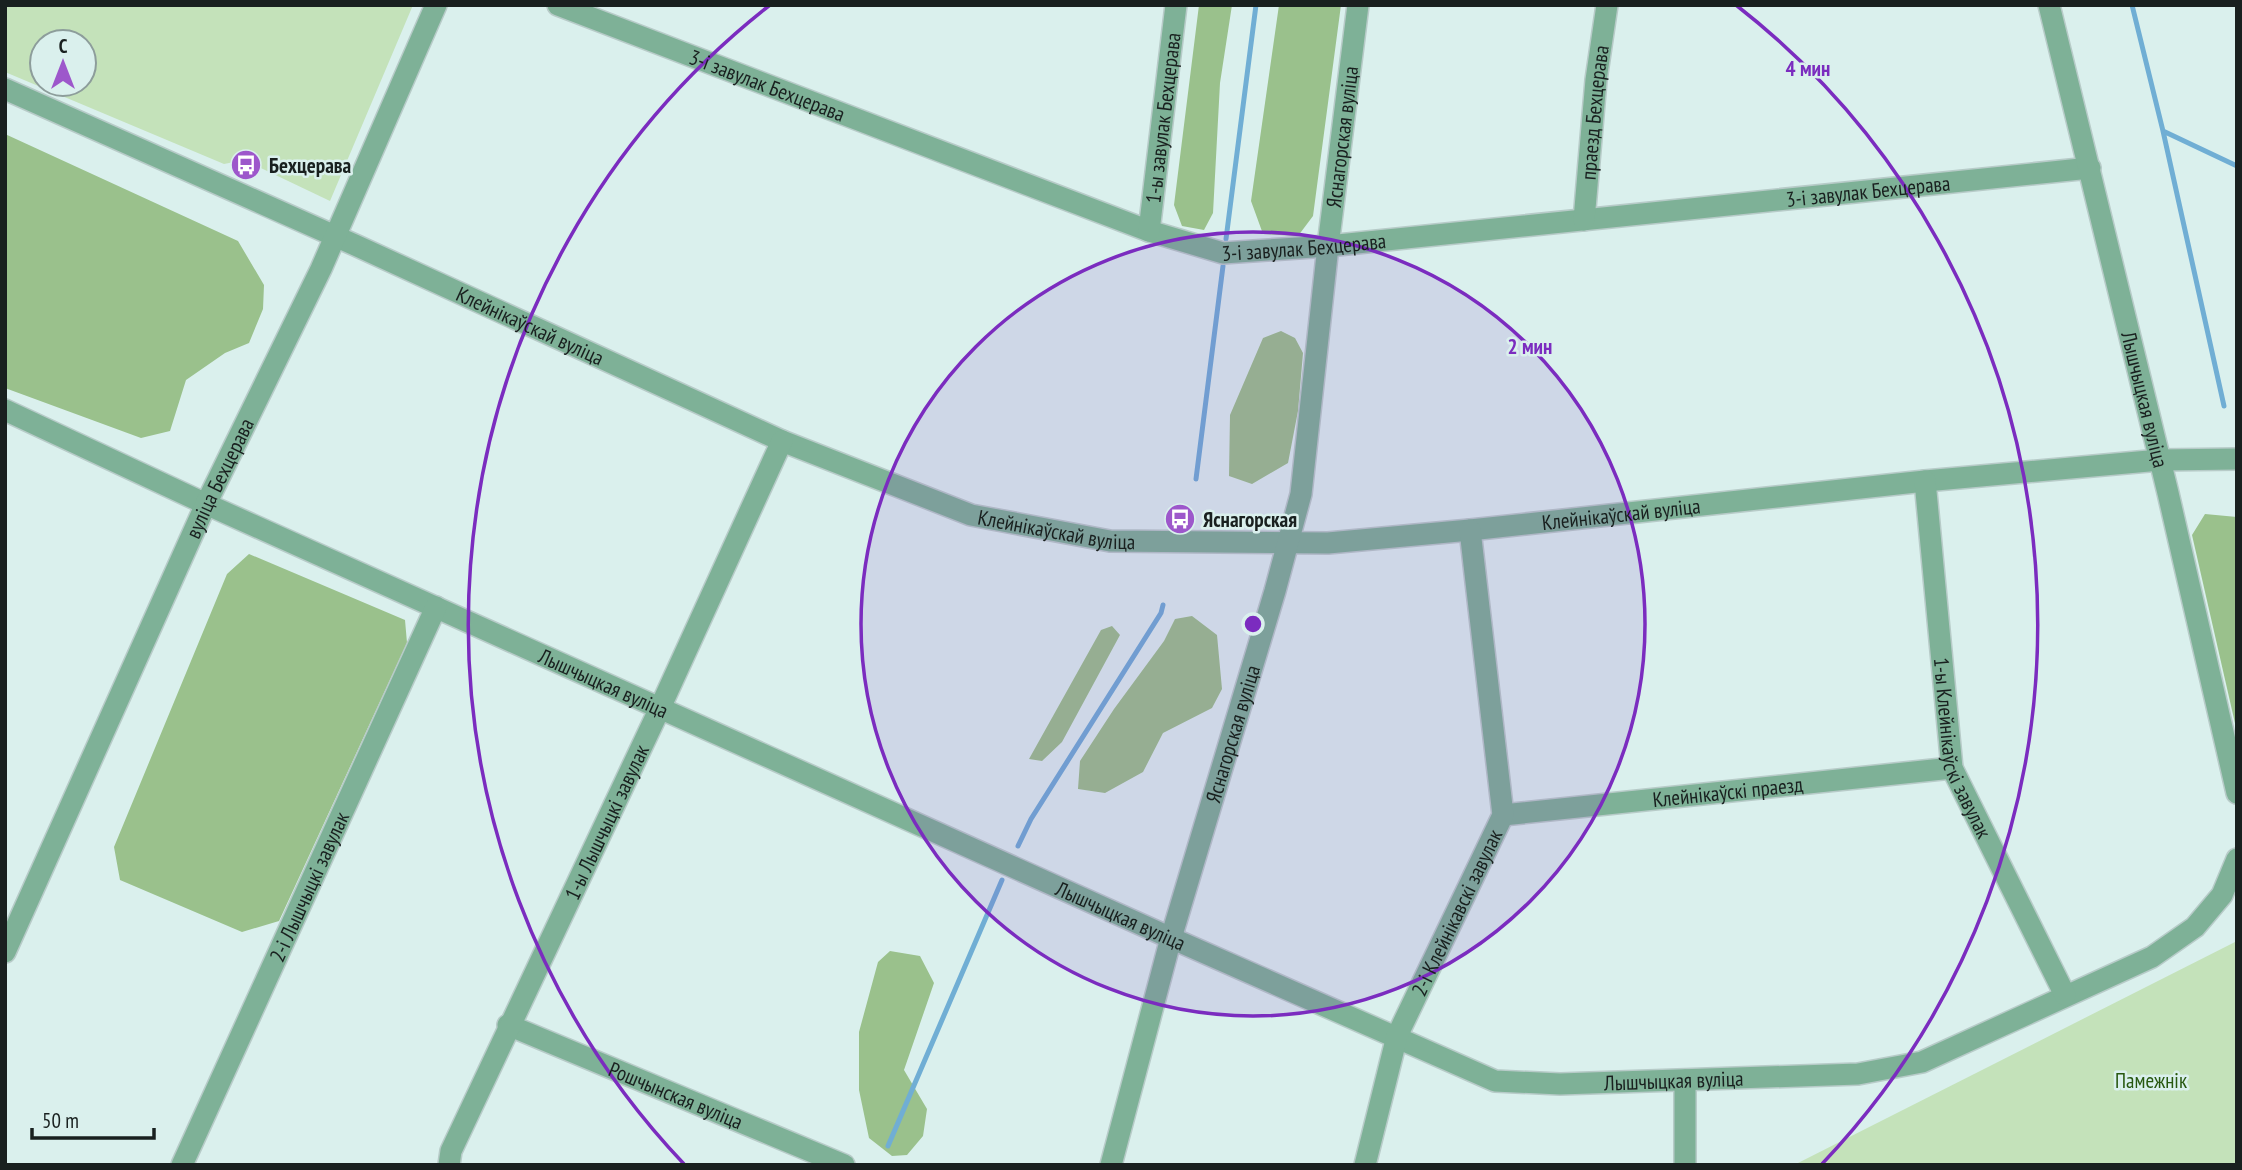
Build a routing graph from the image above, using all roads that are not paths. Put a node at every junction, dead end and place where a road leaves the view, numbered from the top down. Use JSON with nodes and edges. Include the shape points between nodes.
{"nodes":[{"id":1,"x":436,"y":5,"type":"edge"},
{"id":2,"x":558,"y":5,"type":"edge"},
{"id":3,"x":1177,"y":5,"type":"edge"},
{"id":4,"x":1358,"y":5,"type":"edge"},
{"id":5,"x":1607,"y":5,"type":"edge"},
{"id":6,"x":2049,"y":5,"type":"edge"},
{"id":7,"x":5,"y":89,"type":"edge"},
{"id":8,"x":2090,"y":167,"type":"junction"},
{"id":9,"x":1584,"y":220,"type":"junction"},
{"id":10,"x":1149,"y":231,"type":"junction"},
{"id":11,"x":335,"y":237,"type":"junction"},
{"id":12,"x":1328,"y":246,"type":"junction"},
{"id":13,"x":5,"y":410,"type":"edge"},
{"id":14,"x":782,"y":441,"type":"junction"},
{"id":15,"x":2237,"y":459,"type":"edge"},
{"id":16,"x":2160,"y":460,"type":"junction"},
{"id":17,"x":1925,"y":481,"type":"junction"},
{"id":18,"x":206,"y":504,"type":"junction"},
{"id":19,"x":1470,"y":530,"type":"junction"},
{"id":20,"x":1288,"y":544,"type":"junction"},
{"id":21,"x":436,"y":607,"type":"junction"},
{"id":22,"x":660,"y":708,"type":"junction"},
{"id":23,"x":1952,"y":768,"type":"junction"},
{"id":24,"x":2237,"y":793,"type":"edge"},
{"id":25,"x":1503,"y":815,"type":"junction"},
{"id":26,"x":2237,"y":859,"type":"edge"},
{"id":27,"x":1171,"y":938,"type":"junction"},
{"id":28,"x":5,"y":952,"type":"edge"},
{"id":29,"x":2065,"y":995,"type":"junction"},
{"id":30,"x":508,"y":1025,"type":"junction"},
{"id":31,"x":1397,"y":1036,"type":"junction"},
{"id":32,"x":1685,"y":1080,"type":"junction"},
{"id":33,"x":182,"y":1165,"type":"edge"},
{"id":34,"x":449,"y":1165,"type":"edge"},
{"id":35,"x":844,"y":1165,"type":"edge"},
{"id":36,"x":1111,"y":1165,"type":"edge"},
{"id":37,"x":1365,"y":1165,"type":"edge"},
{"id":38,"x":1685,"y":1165,"type":"edge"}],
"edges":[{"from":1,"to":11,"type":"street","name":"вуліца Бехцерава"},
{"from":2,"to":10,"type":"street","name":"3-і завулак Бехцерава"},
{"from":3,"to":10,"type":"street","name":"1-ы завулак Бехцерава"},
{"from":4,"to":12,"type":"street","name":"Яснагорская вуліца"},
{"from":5,"to":9,"type":"street","name":"праезд Бехцерава"},
{"from":6,"to":8,"type":"street","name":"Лышчыцкая вуліца"},
{"from":7,"to":11,"type":"street","name":"Клейнікаўскай вуліца"},
{"from":8,"to":9,"type":"street","name":"3-і завулак Бехцерава"},
{"from":8,"to":16,"type":"street","name":"Лышчыцкая вуліца"},
{"from":9,"to":12,"type":"street","name":"3-і завулак Бехцерава"},
{"from":10,"to":12,"type":"street","name":"3-і завулак Бехцерава","via":[[1223,253]]},
{"from":11,"to":14,"type":"street","name":"Клейнікаўскай вуліца"},
{"from":11,"to":18,"type":"street","name":"вуліца Бехцерава"},
{"from":12,"to":20,"type":"street","name":"Яснагорская вуліца","via":[[1301,494]]},
{"from":13,"to":18,"type":"street","name":"Лышчыцкая вуліца"},
{"from":14,"to":20,"type":"street","name":"Клейнікаўскай вуліца","via":[[971,515],[1111,541]]},
{"from":14,"to":22,"type":"street","name":"1-ы Лышчыцкі завулак"},
{"from":15,"to":16,"type":"street","name":"Клейнікаўскай вуліца"},
{"from":16,"to":17,"type":"street","name":"Клейнікаўскай вуліца"},
{"from":16,"to":24,"type":"street","name":"Лышчыцкая вуліца"},
{"from":17,"to":19,"type":"street","name":"Клейнікаўскай вуліца"},
{"from":17,"to":23,"type":"street","name":"1-ы Клейнікаўскі завулак"},
{"from":18,"to":21,"type":"street","name":"Лышчыцкая вуліца"},
{"from":18,"to":28,"type":"street","name":"вуліца Бехцерава"},
{"from":19,"to":20,"type":"street","name":"Клейнікаўскай вуліца"},
{"from":19,"to":25,"type":"street","name":"2-і Клейнікавскі завулак"},
{"from":20,"to":27,"type":"street","name":"Яснагорская вуліца"},
{"from":21,"to":22,"type":"street","name":"Лышчыцкая вуліца"},
{"from":21,"to":33,"type":"street","name":"2-і Лышчыцкі завулак"},
{"from":22,"to":27,"type":"street","name":"Лышчыцкая вуліца"},
{"from":22,"to":30,"type":"street","name":"1-ы Лышчыцкі завулак"},
{"from":23,"to":25,"type":"street","name":"Клейнікаўскі праезд"},
{"from":23,"to":29,"type":"street","name":"1-ы Клейнікаўскі завулак"},
{"from":25,"to":31,"type":"street","name":"2-і Клейнікавскі завулак"},
{"from":26,"to":29,"type":"street","name":"Лышчыцкая вуліца","via":[[2222,895],[2195,927],[2152,957]]},
{"from":27,"to":31,"type":"street","name":"Лышчыцкая вуліца"},
{"from":27,"to":36,"type":"street","name":"Яснагорская вуліца"},
{"from":29,"to":32,"type":"street","name":"Лышчыцкая вуліца","via":[[1922,1062],[1858,1074]]},
{"from":30,"to":34,"type":"street","name":"1-ы Лышчыцкі завулак","via":[[451,1151]]},
{"from":30,"to":35,"type":"street","name":"Рошчынская вуліца"},
{"from":31,"to":32,"type":"street","name":"Лышчыцкая вуліца","via":[[1495,1081]]},
{"from":31,"to":37,"type":"street","name":"2-і Клейнікавскі завулак"},
{"from":32,"to":38,"type":"street"}]}
